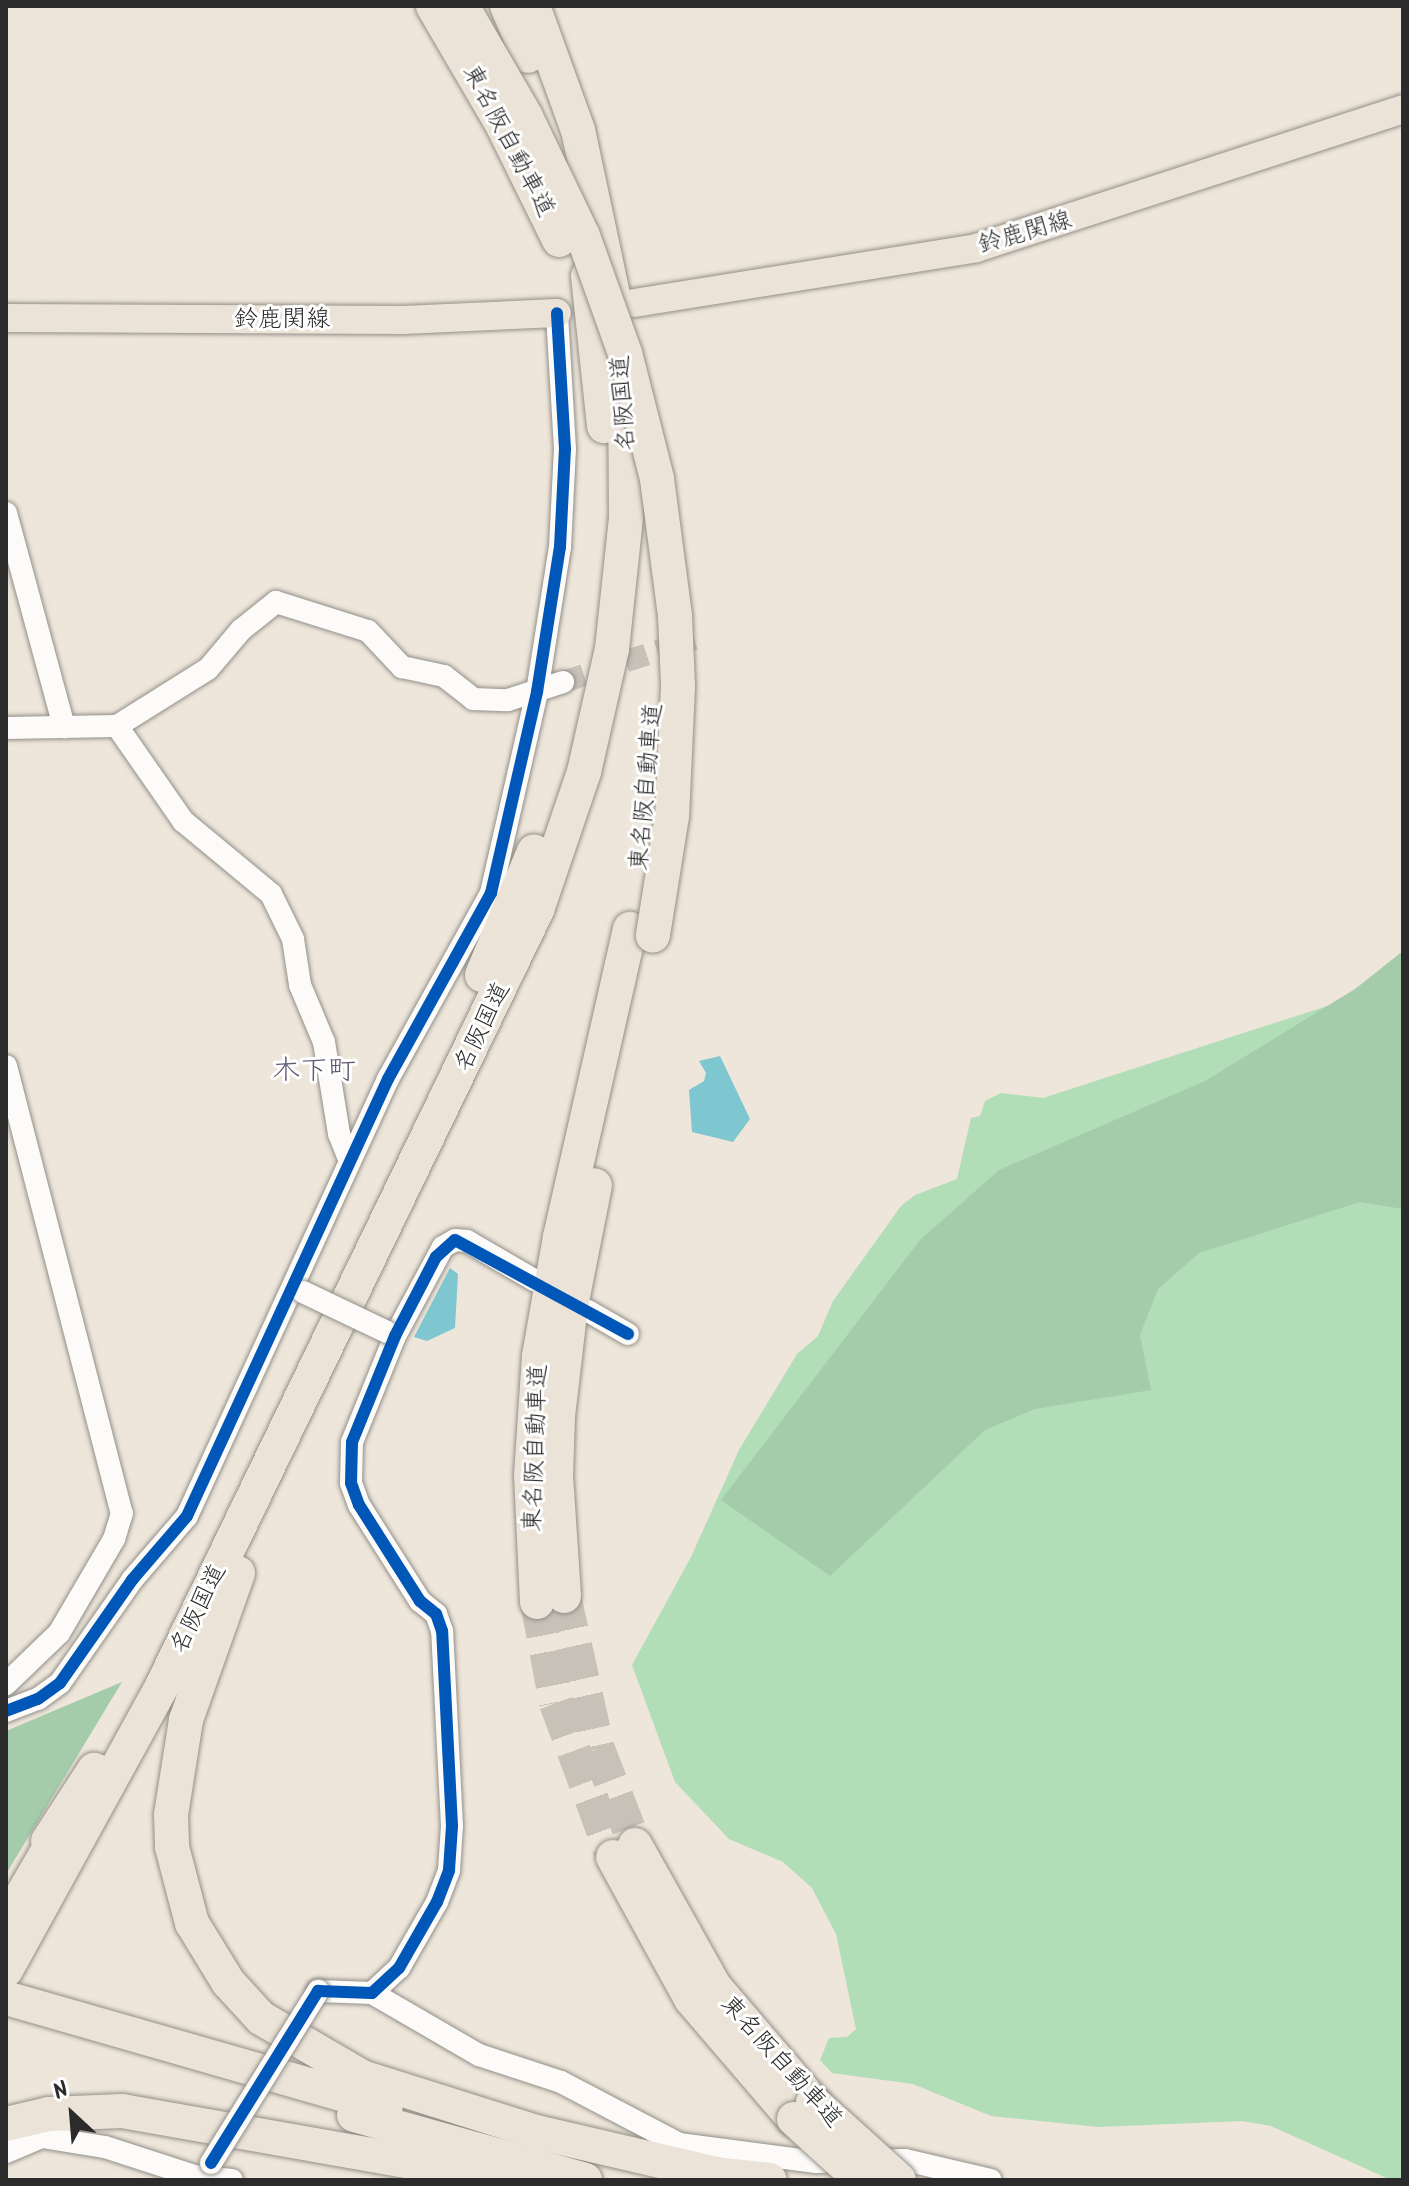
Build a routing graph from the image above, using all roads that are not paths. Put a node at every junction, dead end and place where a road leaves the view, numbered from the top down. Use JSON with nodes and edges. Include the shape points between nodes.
{"nodes":[{"id":1,"x":433,"y":6,"type":"edge"},
{"id":2,"x":462,"y":6,"type":"edge"},
{"id":3,"x":507,"y":6,"type":"edge"},
{"id":4,"x":533,"y":6,"type":"edge"},
{"id":5,"x":1403,"y":109,"type":"edge"},
{"id":6,"x":634,"y":303,"type":"dead end"},
{"id":7,"x":557,"y":313,"type":"joint"},
{"id":8,"x":6,"y":318,"type":"edge"},
{"id":9,"x":6,"y":513,"type":"edge"},
{"id":10,"x":563,"y":682,"type":"tunnel mouth"},
{"id":11,"x":537,"y":692,"type":"junction"},
{"id":12,"x":117,"y":726,"type":"junction"},
{"id":13,"x":64,"y":727,"type":"junction"},
{"id":14,"x":6,"y":728,"type":"edge"},
{"id":15,"x":642,"y":932,"type":"junction"},
{"id":16,"x":6,"y":1066,"type":"edge"},
{"id":17,"x":349,"y":1159,"type":"junction"},
{"id":18,"x":534,"y":1280,"type":"dead end"},
{"id":19,"x":298,"y":1290,"type":"junction"},
{"id":20,"x":588,"y":1311,"type":"dead end"},
{"id":21,"x":391,"y":1334,"type":"junction"},
{"id":22,"x":628,"y":1334,"type":"dead end"},
{"id":23,"x":304,"y":1393,"type":"junction"},
{"id":24,"x":551,"y":1599,"type":"tunnel mouth"},
{"id":25,"x":6,"y":1684,"type":"edge"},
{"id":26,"x":6,"y":1709,"type":"edge"},
{"id":27,"x":94,"y":1770,"type":"junction"},
{"id":28,"x":624,"y":1851,"type":"tunnel mouth"},
{"id":29,"x":6,"y":1909,"type":"edge"},
{"id":30,"x":6,"y":1923,"type":"edge"},
{"id":31,"x":6,"y":1970,"type":"edge"},
{"id":32,"x":372,"y":1993,"type":"junction"},
{"id":33,"x":6,"y":1998,"type":"edge"},
{"id":34,"x":6,"y":2018,"type":"edge"},
{"id":35,"x":804,"y":2111,"type":"junction"},
{"id":36,"x":6,"y":2124,"type":"edge"},
{"id":37,"x":6,"y":2152,"type":"edge"},
{"id":38,"x":211,"y":2163,"type":"dead end"},
{"id":39,"x":901,"y":2169,"type":"edge"},
{"id":40,"x":725,"y":2176,"type":"junction"},
{"id":41,"x":232,"y":2180,"type":"edge"},
{"id":42,"x":514,"y":2180,"type":"edge"},
{"id":43,"x":585,"y":2180,"type":"edge"},
{"id":44,"x":770,"y":2180,"type":"edge"},
{"id":45,"x":861,"y":2180,"type":"edge"},
{"id":46,"x":991,"y":2180,"type":"edge"}],
"edges":[{"from":1,"to":15,"type":"highway","name":"東名阪自動車道","bridge":true,"via":[[503,126],[559,240],[605,365],[631,465],[652,619],[655,683]]},
{"from":2,"to":15,"type":"highway","name":"東名阪自動車道","bridge":true,"via":[[526,117],[583,236],[625,353],[657,479],[675,616],[678,686],[672,816]]},
{"from":3,"to":27,"type":"highway","name":"名阪国道","via":[[535,74],[572,195],[603,387],[604,519],[578,703],[541,832],[486,966]]},
{"from":4,"to":23,"type":"highway","name":"名阪国道","via":[[578,130],[616,313],[628,446],[612,649],[584,772],[537,910]]},
{"from":5,"to":6,"type":"main road","name":"鈴鹿関線","via":[[976,248]]},
{"from":7,"to":8,"type":"main road","name":"鈴鹿関線","via":[[446,320]]},
{"from":7,"to":11,"type":"street","via":[[565,449],[560,547]]},
{"from":9,"to":13,"type":"street"},
{"from":10,"to":11,"type":"street"},
{"from":11,"to":12,"type":"street","via":[[497,701],[473,699],[444,676],[402,667],[368,631],[276,602],[241,630],[208,669]]},
{"from":11,"to":17,"type":"street","via":[[491,893]]},
{"from":12,"to":13,"type":"street"},
{"from":12,"to":17,"type":"street","via":[[183,821],[271,894],[293,939],[300,985],[324,1042],[339,1134]]},
{"from":13,"to":14,"type":"street"},
{"from":15,"to":24,"type":"highway","name":"東名阪自動車道","via":[[563,1360]]},
{"from":16,"to":25,"type":"street","via":[[122,1513],[114,1539],[59,1633]]},
{"from":17,"to":19,"type":"street"},
{"from":18,"to":21,"type":"street","via":[[455,1240],[436,1257]]},
{"from":19,"to":21,"type":"street","bridge":true},
{"from":19,"to":26,"type":"street","via":[[187,1516],[132,1580],[60,1683],[38,1699]]},
{"from":20,"to":22,"type":"street"},
{"from":21,"to":32,"type":"street","via":[[352,1442],[351,1483],[359,1505],[420,1601],[436,1614],[442,1631],[452,1826],[449,1870],[437,1902],[399,1968]]},
{"from":23,"to":31,"type":"highway","name":"名阪国道","via":[[113,1781]]},
{"from":23,"to":40,"type":"highway","via":[[220,1622],[174,1771],[172,1847],[192,1923],[228,1982],[261,2018],[362,2077],[536,2132]]},
{"from":27,"to":29,"type":"highway"},
{"from":27,"to":30,"type":"highway","name":"名阪国道"},
{"from":28,"to":35,"type":"highway","name":"東名阪自動車道"},
{"from":32,"to":38,"type":"street","bridge":true,"via":[[318,1991]]},
{"from":32,"to":39,"type":"street","via":[[479,2055],[561,2082],[679,2144]]},
{"from":33,"to":40,"type":"highway","via":[[503,2138]]},
{"from":34,"to":43,"type":"highway"},
{"from":35,"to":39,"type":"highway","name":"東名阪自動車道","bridge":true},
{"from":35,"to":45,"type":"highway","name":"東名阪自動車道","bridge":true},
{"from":36,"to":42,"type":"highway","via":[[49,2114],[122,2111]]},
{"from":37,"to":41,"type":"street","via":[[42,2137],[105,2147],[194,2176]]},
{"from":39,"to":46,"type":"street"},
{"from":40,"to":44,"type":"highway"}]}
